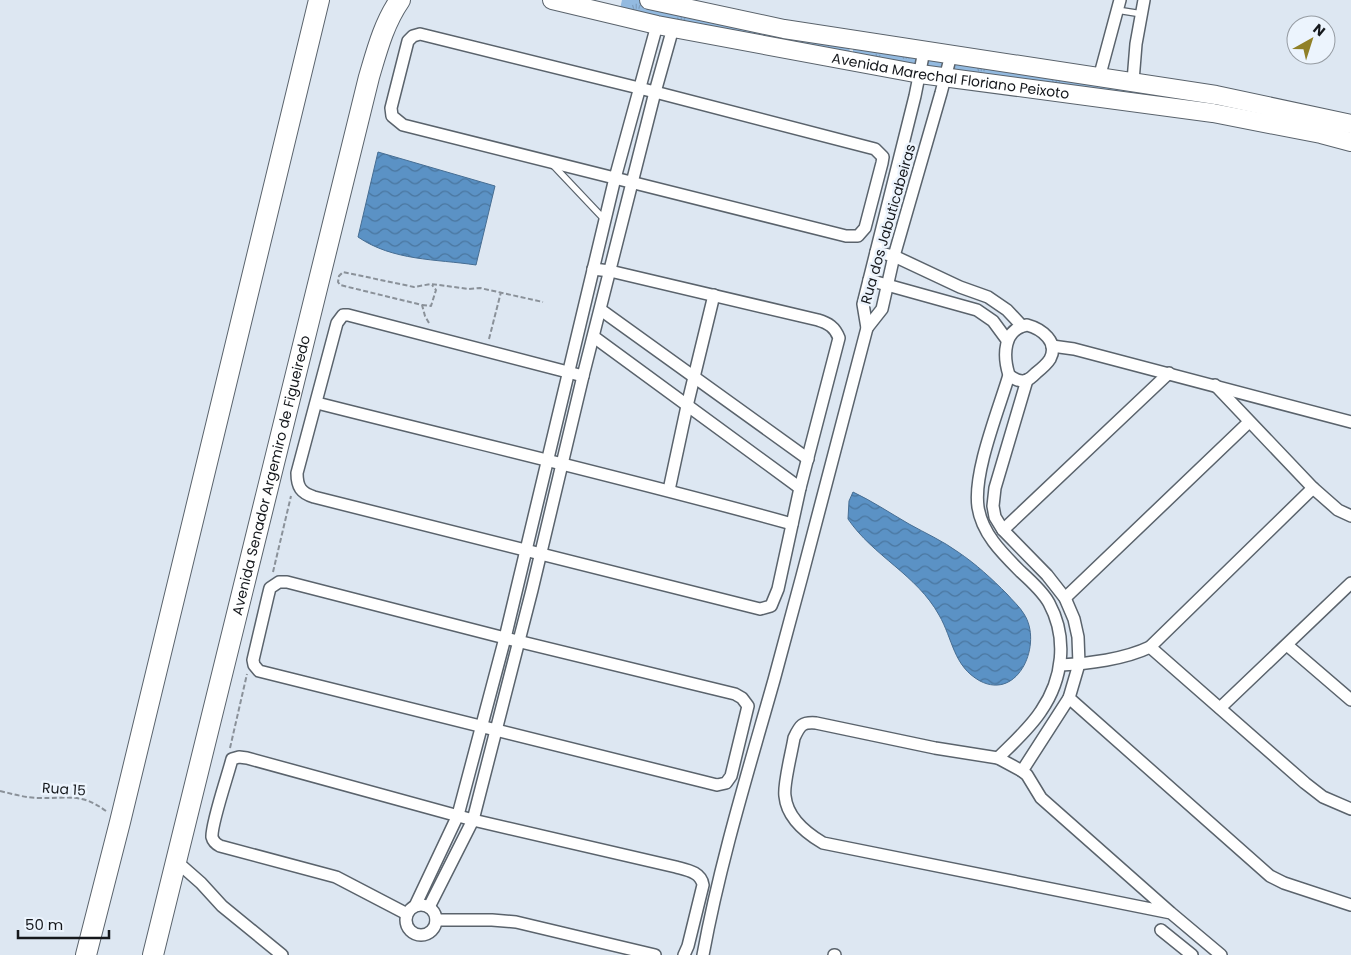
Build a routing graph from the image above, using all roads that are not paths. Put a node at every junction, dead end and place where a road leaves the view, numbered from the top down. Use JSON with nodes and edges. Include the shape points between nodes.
{"nodes":[{"id":1,"x":319,"y":0,"type":"edge"},
{"id":2,"x":400,"y":0,"type":"edge"},
{"id":3,"x":552,"y":0,"type":"edge"},
{"id":4,"x":649,"y":0,"type":"edge"},
{"id":5,"x":1144,"y":0,"type":"edge"},
{"id":6,"x":1118,"y":5,"type":"edge"},
{"id":7,"x":618,"y":8,"type":"edge"},
{"id":8,"x":1142,"y":14,"type":"junction"},
{"id":9,"x":665,"y":26,"type":"junction"},
{"id":10,"x":851,"y":40,"type":"junction"},
{"id":11,"x":924,"y":51,"type":"junction"},
{"id":12,"x":951,"y":55,"type":"junction"},
{"id":13,"x":852,"y":60,"type":"junction"},
{"id":14,"x":920,"y":74,"type":"junction"},
{"id":15,"x":946,"y":76,"type":"junction"},
{"id":16,"x":1099,"y":78,"type":"junction"},
{"id":17,"x":1133,"y":81,"type":"junction"},
{"id":18,"x":640,"y":89,"type":"junction"},
{"id":19,"x":655,"y":92,"type":"junction"},
{"id":20,"x":1351,"y":124,"type":"edge"},
{"id":21,"x":1351,"y":142,"type":"edge"},
{"id":22,"x":551,"y":163,"type":"junction"},
{"id":23,"x":615,"y":178,"type":"junction"},
{"id":24,"x":632,"y":182,"type":"junction"},
{"id":25,"x":605,"y":220,"type":"junction"},
{"id":26,"x":876,"y":252,"type":"junction"},
{"id":27,"x":894,"y":256,"type":"junction"},
{"id":28,"x":593,"y":269,"type":"junction"},
{"id":29,"x":610,"y":271,"type":"junction"},
{"id":30,"x":869,"y":280,"type":"junction"},
{"id":31,"x":888,"y":286,"type":"junction"},
{"id":32,"x":714,"y":295,"type":"junction"},
{"id":33,"x":601,"y":310,"type":"junction"},
{"id":34,"x":1022,"y":326,"type":"junction"},
{"id":35,"x":867,"y":328,"type":"junction"},
{"id":36,"x":594,"y":337,"type":"junction"},
{"id":37,"x":1007,"y":340,"type":"junction"},
{"id":38,"x":1052,"y":346,"type":"junction"},
{"id":39,"x":568,"y":373,"type":"junction"},
{"id":40,"x":1169,"y":373,"type":"junction"},
{"id":41,"x":1010,"y":375,"type":"junction"},
{"id":42,"x":583,"y":376,"type":"junction"},
{"id":43,"x":694,"y":378,"type":"junction"},
{"id":44,"x":1027,"y":380,"type":"junction"},
{"id":45,"x":1215,"y":385,"type":"junction"},
{"id":46,"x":317,"y":403,"type":"junction"},
{"id":47,"x":687,"y":406,"type":"junction"},
{"id":48,"x":1250,"y":422,"type":"junction"},
{"id":49,"x":1351,"y":422,"type":"edge"},
{"id":50,"x":808,"y":459,"type":"junction"},
{"id":51,"x":546,"y":460,"type":"junction"},
{"id":52,"x":562,"y":465,"type":"junction"},
{"id":53,"x":800,"y":488,"type":"junction"},
{"id":54,"x":1313,"y":488,"type":"junction"},
{"id":55,"x":669,"y":490,"type":"junction"},
{"id":56,"x":1351,"y":516,"type":"edge"},
{"id":57,"x":792,"y":524,"type":"junction"},
{"id":58,"x":1003,"y":530,"type":"junction"},
{"id":59,"x":526,"y":549,"type":"junction"},
{"id":60,"x":541,"y":553,"type":"junction"},
{"id":61,"x":1351,"y":584,"type":"edge"},
{"id":62,"x":1065,"y":598,"type":"junction"},
{"id":63,"x":505,"y":638,"type":"junction"},
{"id":64,"x":518,"y":641,"type":"junction"},
{"id":65,"x":1287,"y":645,"type":"junction"},
{"id":66,"x":1150,"y":647,"type":"junction"},
{"id":67,"x":1078,"y":664,"type":"junction"},
{"id":68,"x":1061,"y":665,"type":"junction"},
{"id":69,"x":1069,"y":698,"type":"junction"},
{"id":70,"x":1351,"y":700,"type":"edge"},
{"id":71,"x":1220,"y":708,"type":"junction"},
{"id":72,"x":481,"y":726,"type":"junction"},
{"id":73,"x":495,"y":729,"type":"junction"},
{"id":74,"x":998,"y":758,"type":"junction"},
{"id":75,"x":1022,"y":771,"type":"junction"},
{"id":76,"x":1351,"y":809,"type":"edge"},
{"id":77,"x":458,"y":815,"type":"junction"},
{"id":78,"x":473,"y":820,"type":"junction"},
{"id":79,"x":176,"y":861,"type":"junction"},
{"id":80,"x":1351,"y":905,"type":"edge"},
{"id":81,"x":430,"y":907,"type":"junction"},
{"id":82,"x":411,"y":910,"type":"junction"},
{"id":83,"x":1171,"y":913,"type":"junction"},
{"id":84,"x":436,"y":920,"type":"junction"},
{"id":85,"x":1161,"y":930,"type":"dead end"},
{"id":86,"x":1181,"y":951,"type":"edge"},
{"id":87,"x":86,"y":955,"type":"edge"},
{"id":88,"x":153,"y":955,"type":"edge"},
{"id":89,"x":282,"y":955,"type":"edge"},
{"id":90,"x":655,"y":955,"type":"edge"},
{"id":91,"x":684,"y":955,"type":"edge"},
{"id":92,"x":703,"y":955,"type":"edge"},
{"id":93,"x":1192,"y":955,"type":"edge"},
{"id":94,"x":1221,"y":955,"type":"edge"}],
"edges":[{"from":1,"to":87,"type":"highway"},
{"from":2,"to":79,"type":"highway","name":"Avenida Senador Argemiro de Figueiredo","via":[[391,12],[369,77]]},
{"from":3,"to":7,"type":"main road","name":"Avenida Marechal Floriano Peixoto"},
{"from":4,"to":10,"type":"main road","name":"Avenida Marechal Floriano Peixoto"},
{"from":5,"to":8,"type":"street"},
{"from":6,"to":8,"type":"lane"},
{"from":6,"to":16,"type":"street"},
{"from":7,"to":9,"type":"main road","name":"Avenida Marechal Floriano Peixoto"},
{"from":8,"to":17,"type":"street","via":[[1133,60]]},
{"from":9,"to":13,"type":"main road","name":"Avenida Marechal Floriano Peixoto"},
{"from":9,"to":18,"type":"street"},
{"from":9,"to":19,"type":"street"},
{"from":10,"to":11,"type":"main road","name":"Avenida Marechal Floriano Peixoto"},
{"from":10,"to":13,"type":"main road"},
{"from":11,"to":12,"type":"main road","name":"Avenida Marechal Floriano Peixoto"},
{"from":11,"to":14,"type":"street","name":"Rua dos Jabuticabeiras"},
{"from":12,"to":15,"type":"street","name":"Rua dos Jabuticabeiras"},
{"from":12,"to":16,"type":"main road","name":"Avenida Marechal Floriano Peixoto"},
{"from":13,"to":14,"type":"main road","name":"Avenida Marechal Floriano Peixoto"},
{"from":14,"to":15,"type":"main road","name":"Avenida Marechal Floriano Peixoto"},
{"from":14,"to":26,"type":"street","name":"Rua dos Jabuticabeiras"},
{"from":15,"to":21,"type":"main road","name":"Avenida Marechal Floriano Peixoto","via":[[1212,113]]},
{"from":15,"to":27,"type":"street","name":"Rua dos Jabuticabeiras"},
{"from":16,"to":17,"type":"main road","name":"Avenida Marechal Floriano Peixoto"},
{"from":17,"to":20,"type":"main road","name":"Avenida Marechal Floriano Peixoto"},
{"from":18,"to":19,"type":"street"},
{"from":18,"to":22,"type":"street","via":[[430,36],[420,34],[408,40],[391,108],[395,120],[403,125]]},
{"from":18,"to":23,"type":"street"},
{"from":19,"to":24,"type":"street"},
{"from":19,"to":24,"type":"street","via":[[866,146],[880,153],[882,163],[865,228],[858,236],[852,237]]},
{"from":22,"to":23,"type":"street"},
{"from":22,"to":25,"type":"lane"},
{"from":23,"to":24,"type":"street"},
{"from":23,"to":25,"type":"street"},
{"from":24,"to":29,"type":"street"},
{"from":25,"to":28,"type":"street"},
{"from":26,"to":27,"type":"street"},
{"from":26,"to":30,"type":"street","name":"Rua dos Jabuticabeiras"},
{"from":27,"to":31,"type":"street","name":"Rua dos Jabuticabeiras"},
{"from":27,"to":34,"type":"street","via":[[988,297]]},
{"from":28,"to":29,"type":"street"},
{"from":28,"to":39,"type":"street"},
{"from":29,"to":32,"type":"street"},
{"from":29,"to":33,"type":"street"},
{"from":30,"to":31,"type":"street"},
{"from":30,"to":35,"type":"street","name":"Rua dos Jabuticabeiras","via":[[864,304]]},
{"from":31,"to":35,"type":"street","name":"Rua dos Jabuticabeiras","via":[[882,309]]},
{"from":31,"to":37,"type":"street","via":[[977,310],[993,321]]},
{"from":32,"to":43,"type":"street"},
{"from":32,"to":50,"type":"street","via":[[818,320],[837,332],[839,338]]},
{"from":33,"to":36,"type":"street"},
{"from":33,"to":43,"type":"street"},
{"from":34,"to":37,"type":"street"},
{"from":34,"to":38,"type":"street","via":[[1035,327],[1043,332]]},
{"from":35,"to":92,"type":"street","via":[[724,854]]},
{"from":36,"to":42,"type":"street"},
{"from":36,"to":47,"type":"street"},
{"from":37,"to":41,"type":"street"},
{"from":38,"to":40,"type":"street"},
{"from":38,"to":44,"type":"street","via":[[1049,360]]},
{"from":39,"to":42,"type":"street"},
{"from":39,"to":46,"type":"street","via":[[348,315],[337,323]]},
{"from":39,"to":51,"type":"street"},
{"from":40,"to":45,"type":"street"},
{"from":40,"to":58,"type":"street"},
{"from":41,"to":44,"type":"street","via":[[1017,380]]},
{"from":41,"to":68,"type":"street","via":[[984,459],[978,508],[996,547],[1049,602],[1059,629]]},
{"from":42,"to":52,"type":"street"},
{"from":43,"to":47,"type":"street"},
{"from":43,"to":50,"type":"street"},
{"from":44,"to":58,"type":"street","via":[[995,488],[993,506]]},
{"from":45,"to":48,"type":"street"},
{"from":45,"to":49,"type":"street"},
{"from":46,"to":51,"type":"street"},
{"from":46,"to":59,"type":"street","via":[[297,473],[297,484],[305,494]]},
{"from":47,"to":53,"type":"street"},
{"from":47,"to":55,"type":"street"},
{"from":48,"to":54,"type":"street"},
{"from":48,"to":62,"type":"street"},
{"from":50,"to":53,"type":"street"},
{"from":51,"to":52,"type":"street"},
{"from":51,"to":59,"type":"street"},
{"from":52,"to":55,"type":"street"},
{"from":52,"to":60,"type":"street"},
{"from":53,"to":57,"type":"street"},
{"from":54,"to":56,"type":"street","via":[[1338,510]]},
{"from":54,"to":66,"type":"street"},
{"from":55,"to":57,"type":"street"},
{"from":57,"to":60,"type":"street","via":[[778,589],[768,609]]},
{"from":58,"to":62,"type":"street"},
{"from":59,"to":60,"type":"street"},
{"from":59,"to":63,"type":"street"},
{"from":60,"to":64,"type":"street"},
{"from":61,"to":65,"type":"street"},
{"from":62,"to":67,"type":"street","via":[[1078,637]]},
{"from":63,"to":64,"type":"street"},
{"from":63,"to":72,"type":"street"},
{"from":63,"to":72,"type":"street","via":[[287,582],[270,588],[253,660],[259,671]]},
{"from":64,"to":73,"type":"street"},
{"from":64,"to":73,"type":"street","via":[[742,698],[748,706],[731,776],[726,783],[717,784]]},
{"from":65,"to":70,"type":"street"},
{"from":65,"to":71,"type":"street"},
{"from":66,"to":67,"type":"street"},
{"from":66,"to":71,"type":"street"},
{"from":67,"to":68,"type":"street"},
{"from":67,"to":69,"type":"street"},
{"from":68,"to":74,"type":"street","via":[[1054,690],[1041,712]]},
{"from":69,"to":75,"type":"street"},
{"from":69,"to":80,"type":"street","via":[[1270,876]]},
{"from":71,"to":76,"type":"street","via":[[1323,797]]},
{"from":72,"to":73,"type":"street"},
{"from":72,"to":77,"type":"street"},
{"from":73,"to":78,"type":"street"},
{"from":74,"to":75,"type":"street"},
{"from":74,"to":83,"type":"street","via":[[807,722],[802,724],[794,738],[784,795],[800,826],[823,844]]},
{"from":75,"to":83,"type":"street","via":[[1041,798]]},
{"from":77,"to":78,"type":"street"},
{"from":77,"to":82,"type":"street"},
{"from":77,"to":82,"type":"street","via":[[239,756],[232,759],[215,822],[214,842],[336,877]]},
{"from":78,"to":81,"type":"street"},
{"from":78,"to":91,"type":"street","via":[[676,867],[698,875],[703,885]]},
{"from":79,"to":88,"type":"highway","name":"Avenida Senador Argemiro de Figueiredo"},
{"from":79,"to":89,"type":"street","via":[[222,906]]},
{"from":81,"to":82,"type":"street","via":[[425,905]]},
{"from":81,"to":84,"type":"street"},
{"from":82,"to":84,"type":"street","via":[[406,924],[411,932],[420,936],[433,930]]},
{"from":83,"to":94,"type":"street"},
{"from":84,"to":90,"type":"street","via":[[516,922]]},
{"from":85,"to":86,"type":"street"},
{"from":86,"to":93,"type":"street"}]}
